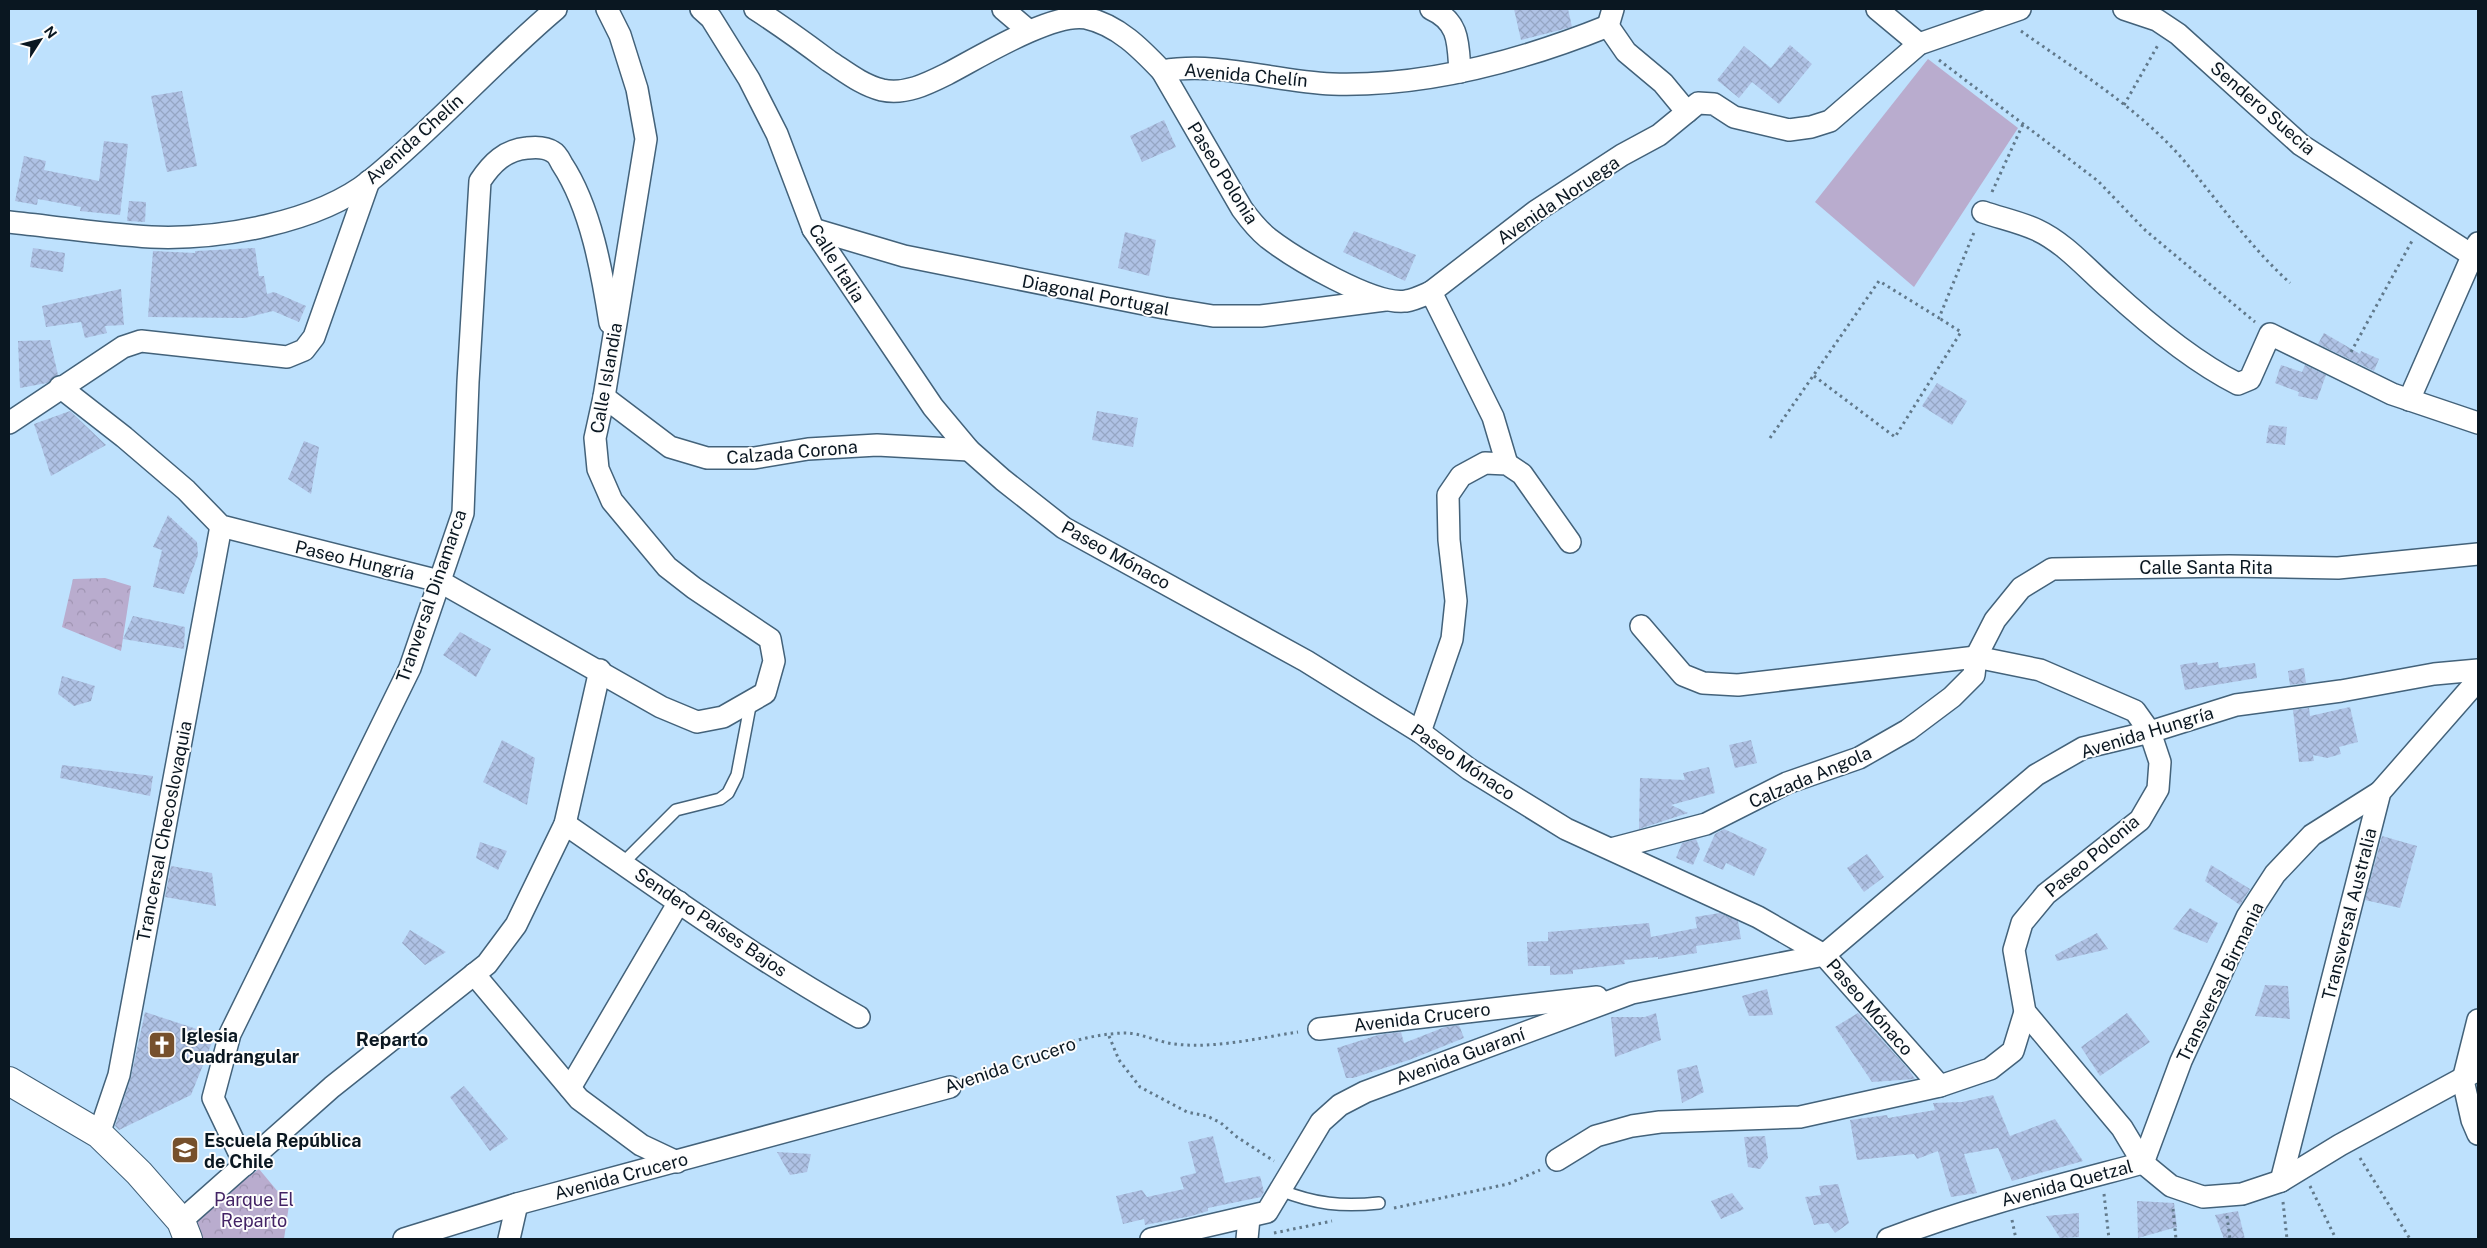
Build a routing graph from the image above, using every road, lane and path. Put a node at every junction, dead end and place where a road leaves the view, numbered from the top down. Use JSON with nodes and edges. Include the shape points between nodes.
{"nodes":[{"id":1,"x":556,"y":9,"type":"edge"},
{"id":2,"x":607,"y":9,"type":"edge"},
{"id":3,"x":701,"y":9,"type":"edge"},
{"id":4,"x":755,"y":9,"type":"edge"},
{"id":5,"x":1003,"y":9,"type":"edge"},
{"id":6,"x":1431,"y":9,"type":"edge"},
{"id":7,"x":1876,"y":9,"type":"edge"},
{"id":8,"x":2020,"y":9,"type":"edge"},
{"id":9,"x":2124,"y":9,"type":"edge"},
{"id":10,"x":1998,"y":15,"type":"junction"},
{"id":11,"x":1610,"y":17,"type":"edge"},
{"id":12,"x":2168,"y":27,"type":"junction"},
{"id":13,"x":1029,"y":31,"type":"junction"},
{"id":14,"x":1918,"y":44,"type":"junction"},
{"id":15,"x":1162,"y":71,"type":"junction"},
{"id":16,"x":1460,"y":72,"type":"junction"},
{"id":17,"x":2124,"y":105,"type":"junction"},
{"id":18,"x":1687,"y":112,"type":"junction"},
{"id":19,"x":2023,"y":124,"type":"junction"},
{"id":20,"x":369,"y":182,"type":"junction"},
{"id":21,"x":1983,"y":212,"type":"junction"},
{"id":22,"x":9,"y":222,"type":"edge"},
{"id":23,"x":2422,"y":223,"type":"junction"},
{"id":24,"x":813,"y":230,"type":"junction"},
{"id":25,"x":2476,"y":252,"type":"edge"},
{"id":26,"x":2290,"y":283,"type":"dead end"},
{"id":27,"x":1431,"y":292,"type":"junction"},
{"id":28,"x":1385,"y":300,"type":"junction"},
{"id":29,"x":1939,"y":318,"type":"junction"},
{"id":30,"x":2270,"y":334,"type":"junction"},
{"id":31,"x":613,"y":345,"type":"junction"},
{"id":32,"x":2341,"y":370,"type":"junction"},
{"id":33,"x":1814,"y":376,"type":"junction"},
{"id":34,"x":60,"y":387,"type":"junction"},
{"id":35,"x":604,"y":397,"type":"junction"},
{"id":36,"x":2409,"y":400,"type":"junction"},
{"id":37,"x":9,"y":423,"type":"edge"},
{"id":38,"x":2478,"y":423,"type":"edge"},
{"id":39,"x":1770,"y":438,"type":"dead end"},
{"id":40,"x":969,"y":450,"type":"junction"},
{"id":41,"x":1507,"y":464,"type":"junction"},
{"id":42,"x":221,"y":526,"type":"junction"},
{"id":43,"x":1570,"y":542,"type":"dead end"},
{"id":44,"x":2478,"y":554,"type":"edge"},
{"id":45,"x":440,"y":581,"type":"junction"},
{"id":46,"x":1640,"y":626,"type":"dead end"},
{"id":47,"x":1976,"y":657,"type":"junction"},
{"id":48,"x":600,"y":670,"type":"junction"},
{"id":49,"x":2478,"y":670,"type":"edge"},
{"id":50,"x":2478,"y":680,"type":"edge"},
{"id":51,"x":752,"y":701,"type":"junction"},
{"id":52,"x":697,"y":722,"type":"joint"},
{"id":53,"x":1420,"y":732,"type":"junction"},
{"id":54,"x":2150,"y":732,"type":"junction"},
{"id":55,"x":2380,"y":792,"type":"junction"},
{"id":56,"x":565,"y":824,"type":"junction"},
{"id":57,"x":1611,"y":849,"type":"junction"},
{"id":58,"x":622,"y":864,"type":"junction"},
{"id":59,"x":679,"y":902,"type":"junction"},
{"id":60,"x":1824,"y":954,"type":"junction"},
{"id":61,"x":474,"y":974,"type":"junction"},
{"id":62,"x":1632,"y":993,"type":"junction"},
{"id":63,"x":2025,"y":1012,"type":"junction"},
{"id":64,"x":859,"y":1018,"type":"dead end"},
{"id":65,"x":2478,"y":1020,"type":"edge"},
{"id":66,"x":1319,"y":1028,"type":"joint"},
{"id":67,"x":1108,"y":1036,"type":"junction"},
{"id":68,"x":2470,"y":1075,"type":"edge"},
{"id":69,"x":9,"y":1081,"type":"edge"},
{"id":70,"x":950,"y":1086,"type":"joint"},
{"id":71,"x":1940,"y":1086,"type":"junction"},
{"id":72,"x":570,"y":1088,"type":"junction"},
{"id":73,"x":99,"y":1134,"type":"junction"},
{"id":74,"x":2478,"y":1134,"type":"edge"},
{"id":75,"x":2349,"y":1140,"type":"junction"},
{"id":76,"x":1557,"y":1160,"type":"joint"},
{"id":77,"x":676,"y":1162,"type":"junction"},
{"id":78,"x":2143,"y":1162,"type":"junction"},
{"id":79,"x":245,"y":1165,"type":"junction"},
{"id":80,"x":2304,"y":1168,"type":"junction"},
{"id":81,"x":1291,"y":1172,"type":"junction"},
{"id":82,"x":2102,"y":1174,"type":"junction"},
{"id":83,"x":2281,"y":1182,"type":"junction"},
{"id":84,"x":2171,"y":1186,"type":"junction"},
{"id":85,"x":1280,"y":1190,"type":"junction"},
{"id":86,"x":1379,"y":1203,"type":"dead end"},
{"id":87,"x":517,"y":1204,"type":"junction"},
{"id":88,"x":1392,"y":1208,"type":"dead end"},
{"id":89,"x":1249,"y":1218,"type":"junction"},
{"id":90,"x":1334,"y":1221,"type":"dead end"},
{"id":91,"x":184,"y":1230,"type":"edge"},
{"id":92,"x":404,"y":1239,"type":"edge"},
{"id":93,"x":509,"y":1239,"type":"edge"},
{"id":94,"x":1151,"y":1239,"type":"edge"},
{"id":95,"x":1247,"y":1239,"type":"edge"},
{"id":96,"x":1888,"y":1239,"type":"edge"},
{"id":97,"x":2109,"y":1239,"type":"edge"},
{"id":98,"x":2176,"y":1239,"type":"edge"},
{"id":99,"x":2287,"y":1239,"type":"edge"},
{"id":100,"x":2336,"y":1239,"type":"edge"},
{"id":101,"x":2410,"y":1239,"type":"edge"}],
"edges":[{"from":1,"to":20,"type":"street","name":"Avenida Chelín"},
{"from":2,"to":31,"type":"street","name":"Calle Islandia","via":[[620,35],[637,89],[646,139]]},
{"from":3,"to":24,"type":"street","name":"Calle Italia","via":[[711,18],[749,79],[777,134]]},
{"from":4,"to":13,"type":"street","name":"Avenida Chelín","via":[[861,83],[882,90],[900,91],[924,86]]},
{"from":5,"to":13,"type":"street"},
{"from":6,"to":16,"type":"street","via":[[1442,14],[1453,26],[1458,40]]},
{"from":7,"to":14,"type":"street"},
{"from":8,"to":10,"type":"street"},
{"from":9,"to":12,"type":"street","name":"Sendero Suecia"},
{"from":10,"to":14,"type":"street"},
{"from":10,"to":17,"type":"path"},
{"from":11,"to":16,"type":"street","name":"Avenida Chelín","via":[[1572,40]]},
{"from":11,"to":18,"type":"street","via":[[1626,52],[1663,83]]},
{"from":12,"to":17,"type":"path"},
{"from":12,"to":23,"type":"street","name":"Sendero Suecia","via":[[2301,145]]},
{"from":13,"to":15,"type":"street","name":"Avenida Chelín","via":[[1064,20],[1085,18],[1133,41]]},
{"from":14,"to":18,"type":"street","via":[[1830,120],[1811,127],[1789,130],[1734,117],[1714,104],[1698,103]]},
{"from":14,"to":19,"type":"path"},
{"from":15,"to":16,"type":"street","name":"Avenida Chelín","via":[[1188,67],[1330,84],[1399,83]]},
{"from":15,"to":28,"type":"street","name":"Paseo Polonia","via":[[1254,226],[1323,272]]},
{"from":17,"to":26,"type":"path","via":[[2180,156],[2266,261]]},
{"from":18,"to":27,"type":"street","name":"Avenida Noruega","via":[[1659,135],[1536,211]]},
{"from":19,"to":21,"type":"path"},
{"from":19,"to":30,"type":"path","via":[[2098,181],[2145,230]]},
{"from":20,"to":22,"type":"street","name":"Avenida Chelín","via":[[323,208],[268,226],[214,234],[152,237]]},
{"from":20,"to":34,"type":"street","via":[[314,337],[304,350],[287,357],[141,341],[123,347]]},
{"from":21,"to":29,"type":"path"},
{"from":21,"to":30,"type":"street","via":[[2037,230],[2070,252],[2166,335],[2220,375],[2238,384],[2250,379]]},
{"from":23,"to":25,"type":"street","name":"Sendero Suecia"},
{"from":23,"to":32,"type":"path"},
{"from":24,"to":28,"type":"street","name":"Diagonal Portugal","via":[[904,256],[1213,316],[1262,316]]},
{"from":24,"to":40,"type":"street","name":"Calle Italia","via":[[933,406]]},
{"from":25,"to":36,"type":"street"},
{"from":27,"to":28,"type":"street","name":"Paseo Polonia","via":[[1406,301]]},
{"from":27,"to":41,"type":"street","via":[[1493,417]]},
{"from":29,"to":33,"type":"path","via":[[1879,281]]},
{"from":29,"to":33,"type":"path","via":[[1961,332],[1895,438]]},
{"from":30,"to":32,"type":"street"},
{"from":31,"to":35,"type":"street","name":"Calle Islandia"},
{"from":31,"to":45,"type":"street","name":"Tranversal Dinamarca","via":[[594,242],[568,173],[554,152],[537,147],[514,150],[491,165],[480,181],[463,513]]},
{"from":32,"to":36,"type":"street"},
{"from":33,"to":39,"type":"path"},
{"from":34,"to":37,"type":"street"},
{"from":34,"to":42,"type":"street","via":[[179,484]]},
{"from":35,"to":40,"type":"street","name":"Calzada Corona","via":[[670,447],[707,458],[754,458],[808,449],[877,445]]},
{"from":35,"to":51,"type":"street","name":"Calle Islandia","via":[[595,438],[598,469],[612,501],[667,567],[770,639],[774,661],[765,693]]},
{"from":36,"to":38,"type":"street"},
{"from":40,"to":53,"type":"street","name":"Paseo Mónaco","via":[[1064,528],[1306,661]]},
{"from":41,"to":43,"type":"street","via":[[1522,474]]},
{"from":41,"to":53,"type":"street","via":[[1485,464],[1461,476],[1448,495],[1456,601],[1452,639]]},
{"from":42,"to":45,"type":"street","name":"Paseo Hungría"},
{"from":42,"to":73,"type":"street","name":"Trancersal Checoslovaquia","via":[[119,1075]]},
{"from":44,"to":47,"type":"street","name":"Calle Santa Rita","via":[[2338,568],[2052,569],[2021,588],[1995,620]]},
{"from":45,"to":48,"type":"street","name":"Paseo Hungría"},
{"from":45,"to":79,"type":"street","name":"Tranversal Dinamarca","via":[[410,668],[230,1034],[213,1098]]},
{"from":46,"to":47,"type":"street","name":"Paseo Polonia","via":[[1683,675],[1703,683],[1738,685]]},
{"from":47,"to":54,"type":"street","name":"Paseo Polonia","via":[[2040,670],[2126,707],[2135,711]]},
{"from":47,"to":57,"type":"street","name":"Calzada Angola","via":[[1974,675],[1952,697],[1908,730],[1859,758],[1787,783],[1706,824]]},
{"from":48,"to":52,"type":"street","name":"Paseo Hungría","via":[[661,707]]},
{"from":48,"to":56,"type":"street"},
{"from":49,"to":54,"type":"street","name":"Avenida Hungría","via":[[2236,705]]},
{"from":50,"to":55,"type":"street","name":"Transversal Australia"},
{"from":51,"to":52,"type":"street","name":"Calle Islandia","via":[[724,718]]},
{"from":51,"to":58,"type":"lane","via":[[737,775],[728,793],[714,801],[676,810]]},
{"from":53,"to":57,"type":"street","name":"Paseo Mónaco","via":[[1469,769],[1566,829]]},
{"from":54,"to":60,"type":"street","name":"Avenida Hungría","via":[[2083,748],[2036,775]]},
{"from":54,"to":63,"type":"street","name":"Paseo Polonia","via":[[2160,762],[2158,789],[2140,820],[2046,894],[2022,923],[2014,950]]},
{"from":55,"to":78,"type":"street","name":"Transversal Birmania","via":[[2312,834],[2275,874],[2247,917],[2181,1061]]},
{"from":55,"to":83,"type":"street","name":"Transversal Australia"},
{"from":56,"to":58,"type":"street","name":"Sendero Países Bajos"},
{"from":56,"to":61,"type":"street","via":[[516,925],[487,964]]},
{"from":57,"to":60,"type":"street","name":"Paseo Mónaco","via":[[1758,918]]},
{"from":58,"to":59,"type":"street","name":"Sendero Países Bajos"},
{"from":59,"to":64,"type":"street","name":"Sendero Países Bajos"},
{"from":59,"to":72,"type":"street"},
{"from":60,"to":62,"type":"street","name":"Avenida Guaraní"},
{"from":60,"to":71,"type":"street","name":"Paseo Mónaco"},
{"from":61,"to":72,"type":"street"},
{"from":61,"to":79,"type":"street","via":[[332,1087]]},
{"from":62,"to":66,"type":"street","name":"Avenida Crucero"},
{"from":62,"to":81,"type":"street","name":"Avenida Guaraní","via":[[1389,1082],[1340,1104],[1321,1122]]},
{"from":63,"to":71,"type":"street","via":[[2013,1051],[1990,1069]]},
{"from":63,"to":78,"type":"street","name":"Paseo Polonia","via":[[2122,1128]]},
{"from":65,"to":68,"type":"street"},
{"from":66,"to":67,"type":"path","name":"Avenida Crucero","via":[[1207,1045],[1173,1044],[1127,1033]]},
{"from":67,"to":70,"type":"path","name":"Avenida Crucero","via":[[1077,1040]]},
{"from":67,"to":81,"type":"path","via":[[1119,1060],[1140,1087],[1188,1112],[1207,1116]]},
{"from":68,"to":74,"type":"street","via":[[2472,1120]]},
{"from":68,"to":75,"type":"street","name":"Avenida Quetzal"},
{"from":69,"to":73,"type":"street"},
{"from":70,"to":77,"type":"street","name":"Avenida Crucero"},
{"from":71,"to":76,"type":"street","via":[[1800,1117],[1632,1126],[1596,1136]]},
{"from":72,"to":77,"type":"street","via":[[641,1145]]},
{"from":73,"to":91,"type":"street","via":[[139,1173]]},
{"from":75,"to":80,"type":"street","name":"Avenida Quetzal"},
{"from":75,"to":101,"type":"path"},
{"from":76,"to":88,"type":"path","via":[[1508,1184]]},
{"from":77,"to":87,"type":"street","name":"Avenida Crucero"},
{"from":78,"to":82,"type":"street","name":"Avenida Quetzal"},
{"from":78,"to":84,"type":"street","name":"Avenida Quetzal"},
{"from":79,"to":91,"type":"street"},
{"from":80,"to":83,"type":"street","name":"Avenida Quetzal"},
{"from":80,"to":100,"type":"path","via":[[2316,1201]]},
{"from":81,"to":85,"type":"street","name":"Avenida Guaraní"},
{"from":82,"to":96,"type":"street","name":"Avenida Quetzal","via":[[1935,1221]]},
{"from":82,"to":97,"type":"path"},
{"from":83,"to":84,"type":"street","name":"Avenida Quetzal","via":[[2242,1194],[2203,1197]]},
{"from":83,"to":99,"type":"path"},
{"from":84,"to":98,"type":"path"},
{"from":85,"to":86,"type":"lane","via":[[1300,1198],[1347,1206]]},
{"from":85,"to":89,"type":"street","name":"Avenida Guaraní","via":[[1267,1212]]},
{"from":87,"to":92,"type":"street","name":"Avenida Crucero"},
{"from":87,"to":93,"type":"street"},
{"from":89,"to":94,"type":"street","name":"Avenida Guaraní"},
{"from":89,"to":95,"type":"street"},
{"from":90,"to":95,"type":"path"}]}
